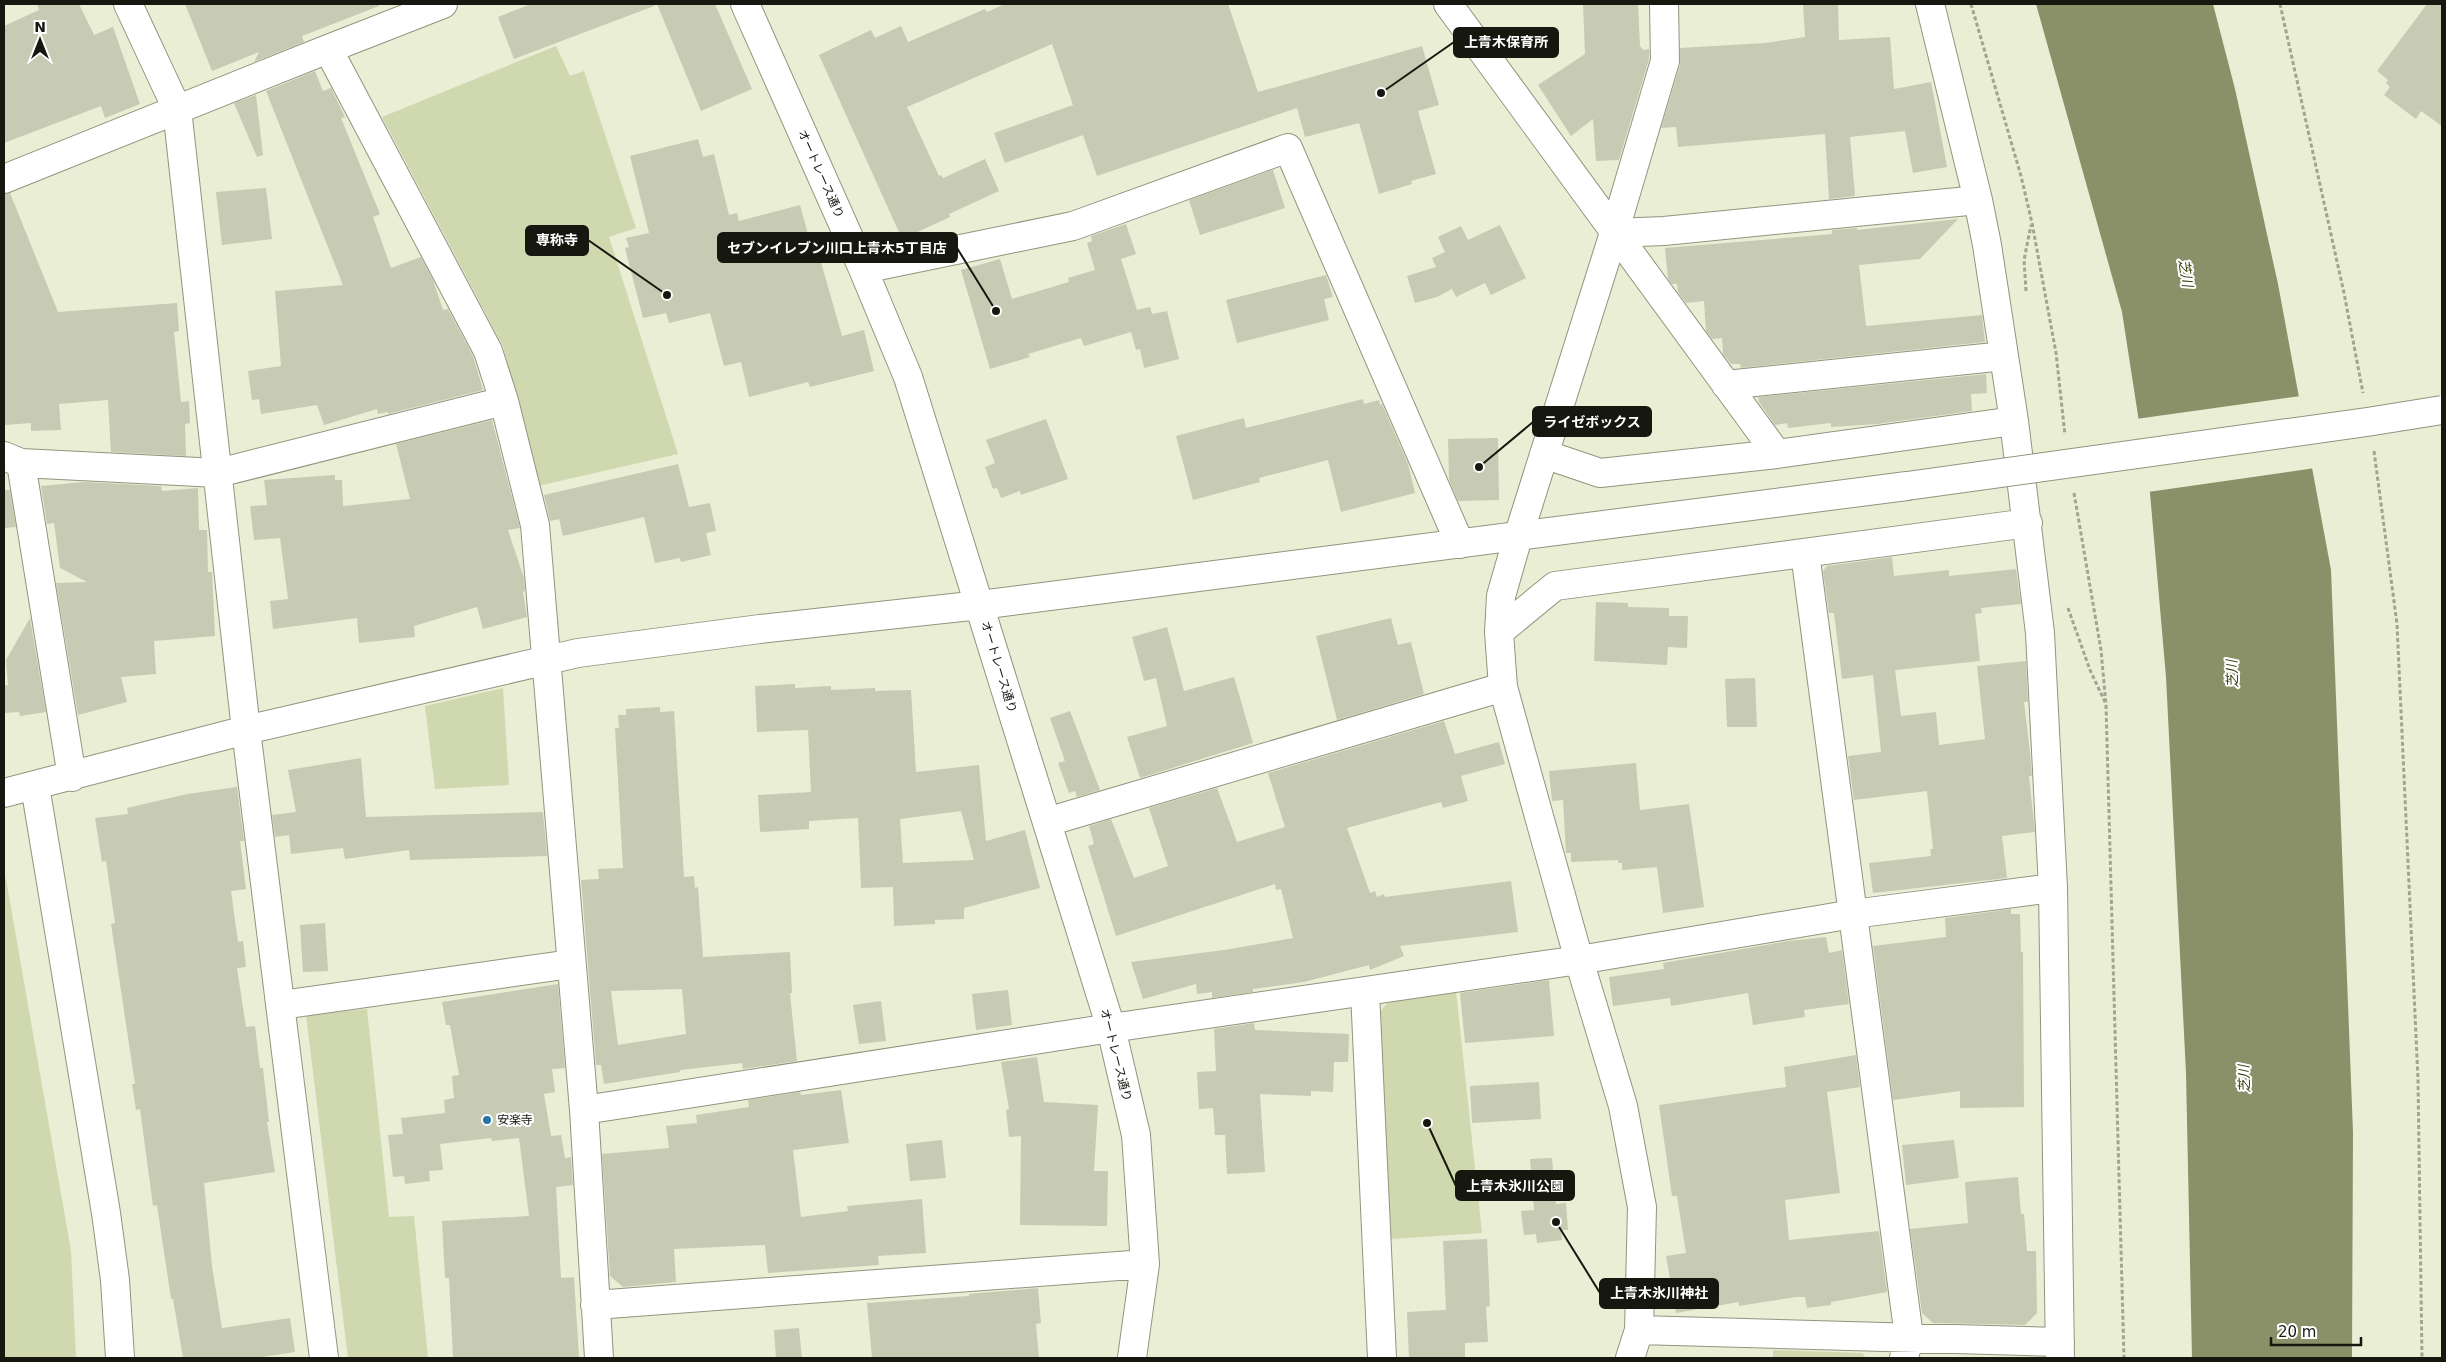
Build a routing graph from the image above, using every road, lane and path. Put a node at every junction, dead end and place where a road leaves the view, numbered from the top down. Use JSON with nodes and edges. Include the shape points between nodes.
{"nodes":[{"id":1,"x":128,"y":4,"type":"edge"},
{"id":2,"x":443,"y":4,"type":"edge"},
{"id":3,"x":745,"y":4,"type":"edge"},
{"id":4,"x":1448,"y":4,"type":"edge"},
{"id":5,"x":1664,"y":4,"type":"edge"},
{"id":6,"x":1930,"y":4,"type":"edge"},
{"id":7,"x":1971,"y":4,"type":"edge"},
{"id":8,"x":2280,"y":4,"type":"edge"},
{"id":9,"x":328,"y":49,"type":"junction"},
{"id":10,"x":177,"y":108,"type":"junction"},
{"id":11,"x":4,"y":179,"type":"edge"},
{"id":12,"x":1978,"y":200,"type":"junction"},
{"id":13,"x":1614,"y":233,"type":"junction"},
{"id":14,"x":863,"y":268,"type":"junction"},
{"id":15,"x":2004,"y":356,"type":"junction"},
{"id":16,"x":1726,"y":385,"type":"junction"},
{"id":17,"x":504,"y":400,"type":"junction"},
{"id":18,"x":2442,"y":409,"type":"edge"},
{"id":19,"x":2014,"y":422,"type":"junction"},
{"id":20,"x":2367,"y":422,"type":"junction"},
{"id":21,"x":1544,"y":454,"type":"junction"},
{"id":22,"x":1777,"y":454,"type":"junction"},
{"id":23,"x":12,"y":460,"type":"edge"},
{"id":24,"x":2070,"y":465,"type":"junction"},
{"id":25,"x":218,"y":473,"type":"junction"},
{"id":26,"x":2028,"y":523,"type":"junction"},
{"id":27,"x":1518,"y":537,"type":"junction"},
{"id":28,"x":1460,"y":544,"type":"junction"},
{"id":29,"x":1804,"y":553,"type":"junction"},
{"id":30,"x":980,"y":605,"type":"junction"},
{"id":31,"x":1499,"y":632,"type":"junction"},
{"id":32,"x":545,"y":659,"type":"junction"},
{"id":33,"x":1504,"y":686,"type":"junction"},
{"id":34,"x":246,"y":730,"type":"junction"},
{"id":35,"x":72,"y":777,"type":"junction"},
{"id":36,"x":35,"y":786,"type":"junction"},
{"id":37,"x":4,"y":793,"type":"edge"},
{"id":38,"x":1047,"y":822,"type":"junction"},
{"id":39,"x":2053,"y":888,"type":"junction"},
{"id":40,"x":1853,"y":914,"type":"junction"},
{"id":41,"x":1579,"y":960,"type":"junction"},
{"id":42,"x":571,"y":964,"type":"junction"},
{"id":43,"x":1365,"y":992,"type":"junction"},
{"id":44,"x":281,"y":1006,"type":"junction"},
{"id":45,"x":1111,"y":1028,"type":"junction"},
{"id":46,"x":584,"y":1110,"type":"junction"},
{"id":47,"x":1145,"y":1264,"type":"junction"},
{"id":48,"x":595,"y":1305,"type":"junction"},
{"id":49,"x":1639,"y":1330,"type":"junction"},
{"id":50,"x":1906,"y":1348,"type":"edge"},
{"id":51,"x":2060,"y":1350,"type":"edge"},
{"id":52,"x":120,"y":1358,"type":"edge"},
{"id":53,"x":324,"y":1358,"type":"edge"},
{"id":54,"x":598,"y":1358,"type":"edge"},
{"id":55,"x":1132,"y":1358,"type":"edge"},
{"id":56,"x":1382,"y":1358,"type":"edge"},
{"id":57,"x":1630,"y":1358,"type":"edge"},
{"id":58,"x":2124,"y":1358,"type":"edge"},
{"id":59,"x":2422,"y":1358,"type":"edge"}],
"edges":[{"from":1,"to":10,"type":"street"},
{"from":2,"to":9,"type":"street"},
{"from":3,"to":14,"type":"street","name":"オートレース通り"},
{"from":4,"to":13,"type":"street"},
{"from":5,"to":13,"type":"street","via":[[1665,61]]},
{"from":6,"to":12,"type":"street"},
{"from":7,"to":24,"type":"path","via":[[2032,223],[2056,353]]},
{"from":8,"to":20,"type":"path","via":[[2344,293]]},
{"from":9,"to":10,"type":"street"},
{"from":9,"to":17,"type":"street","via":[[488,351]]},
{"from":10,"to":11,"type":"street"},
{"from":10,"to":25,"type":"street"},
{"from":12,"to":13,"type":"street","via":[[1664,231]]},
{"from":12,"to":15,"type":"street"},
{"from":13,"to":16,"type":"street"},
{"from":13,"to":21,"type":"street"},
{"from":14,"to":28,"type":"street","via":[[1073,226],[1288,148]]},
{"from":14,"to":30,"type":"street","name":"オートレース通り","via":[[908,377]]},
{"from":15,"to":16,"type":"street"},
{"from":15,"to":19,"type":"street"},
{"from":16,"to":22,"type":"street"},
{"from":17,"to":25,"type":"street"},
{"from":17,"to":32,"type":"street","via":[[534,525]]},
{"from":18,"to":20,"type":"street","bridge":true},
{"from":19,"to":22,"type":"street"},
{"from":19,"to":26,"type":"street"},
{"from":20,"to":24,"type":"street","bridge":true},
{"from":20,"to":59,"type":"path","via":[[2376,463],[2397,624],[2418,1079]]},
{"from":21,"to":22,"type":"street","via":[[1600,473]]},
{"from":21,"to":27,"type":"street"},
{"from":23,"to":25,"type":"street"},
{"from":23,"to":35,"type":"street"},
{"from":24,"to":27,"type":"street","bridge":true},
{"from":24,"to":58,"type":"path","via":[[2101,650],[2106,705]]},
{"from":25,"to":34,"type":"street"},
{"from":26,"to":29,"type":"street"},
{"from":26,"to":39,"type":"street","via":[[2040,633]]},
{"from":27,"to":28,"type":"street"},
{"from":27,"to":31,"type":"street","via":[[1501,596]]},
{"from":28,"to":30,"type":"street"},
{"from":29,"to":31,"type":"street","via":[[1555,586]]},
{"from":29,"to":40,"type":"street"},
{"from":30,"to":32,"type":"street","via":[[760,629]]},
{"from":30,"to":38,"type":"street","name":"オートレース通り"},
{"from":31,"to":33,"type":"street"},
{"from":32,"to":34,"type":"street"},
{"from":32,"to":42,"type":"street"},
{"from":33,"to":38,"type":"street"},
{"from":33,"to":41,"type":"street"},
{"from":34,"to":35,"type":"street"},
{"from":34,"to":44,"type":"street"},
{"from":35,"to":36,"type":"street"},
{"from":36,"to":37,"type":"street"},
{"from":36,"to":52,"type":"street","via":[[106,1213],[115,1280]]},
{"from":38,"to":45,"type":"street","name":"オートレース通り"},
{"from":39,"to":40,"type":"street"},
{"from":39,"to":51,"type":"street"},
{"from":40,"to":41,"type":"street"},
{"from":40,"to":50,"type":"street"},
{"from":41,"to":43,"type":"street"},
{"from":41,"to":49,"type":"street","via":[[1623,1106],[1642,1207]]},
{"from":42,"to":44,"type":"street"},
{"from":42,"to":46,"type":"street"},
{"from":43,"to":45,"type":"street"},
{"from":43,"to":56,"type":"street"},
{"from":44,"to":53,"type":"street"},
{"from":45,"to":46,"type":"street"},
{"from":45,"to":47,"type":"street","name":"オートレース通り","via":[[1136,1135]]},
{"from":46,"to":48,"type":"street"},
{"from":47,"to":48,"type":"street"},
{"from":47,"to":55,"type":"street","name":"オートレース通り"},
{"from":48,"to":54,"type":"street"},
{"from":49,"to":50,"type":"street"},
{"from":49,"to":57,"type":"street"},
{"from":50,"to":51,"type":"street"}]}
